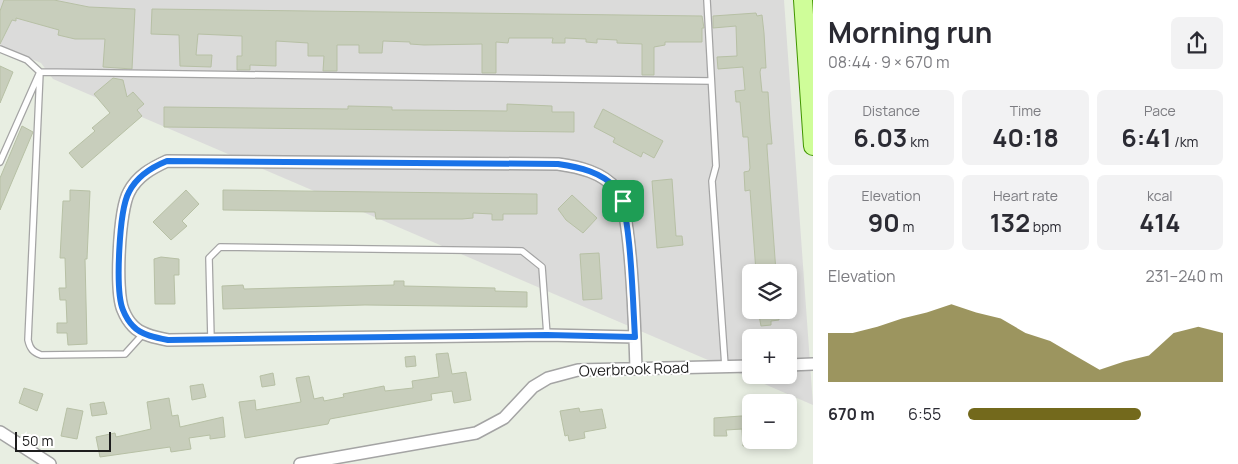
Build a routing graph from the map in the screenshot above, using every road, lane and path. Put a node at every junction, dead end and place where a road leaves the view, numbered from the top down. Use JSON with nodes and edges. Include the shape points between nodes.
{"nodes":[{"id":1,"x":707,"y":0,"type":"edge"},
{"id":2,"x":803,"y":0,"type":"edge"},
{"id":3,"x":809,"y":34,"type":"edge"},
{"id":4,"x":0,"y":49,"type":"edge"},
{"id":5,"x":40,"y":72,"type":"junction"},
{"id":6,"x":711,"y":81,"type":"junction"},
{"id":7,"x":813,"y":146,"type":"edge"},
{"id":8,"x":0,"y":162,"type":"edge"},
{"id":9,"x":144,"y":333,"type":"junction"},
{"id":10,"x":547,"y":335,"type":"junction"},
{"id":11,"x":635,"y":337,"type":"junction"},
{"id":12,"x":211,"y":339,"type":"junction"},
{"id":13,"x":797,"y":364,"type":"edge"},
{"id":14,"x":813,"y":364,"type":"edge"},
{"id":15,"x":725,"y":366,"type":"junction"},
{"id":16,"x":742,"y":366,"type":"edge"},
{"id":17,"x":636,"y":369,"type":"junction"},
{"id":18,"x":0,"y":432,"type":"edge"},
{"id":19,"x":50,"y":464,"type":"edge"},
{"id":20,"x":300,"y":464,"type":"edge"}],
"edges":[{"from":1,"to":6,"type":"lane"},
{"from":2,"to":3,"type":"main road"},
{"from":3,"to":7,"type":"main road"},
{"from":4,"to":5,"type":"lane","via":[[26,60]]},
{"from":5,"to":6,"type":"lane"},
{"from":5,"to":8,"type":"lane"},
{"from":5,"to":9,"type":"lane","via":[[30,348],[41,355],[125,354]]},
{"from":6,"to":15,"type":"lane","via":[[716,166],[712,181]]},
{"from":9,"to":11,"type":"street","via":[[133,327],[122,309],[119,291],[121,218],[124,202],[139,178],[167,161],[558,164],[593,172],[617,190],[626,213]]},
{"from":9,"to":12,"type":"street","via":[[168,340]]},
{"from":10,"to":11,"type":"street"},
{"from":10,"to":12,"type":"street"},
{"from":10,"to":12,"type":"lane","via":[[542,267],[522,252],[220,247],[209,258]]},
{"from":11,"to":17,"type":"street"},
{"from":13,"to":14,"type":"street"},
{"from":15,"to":16,"type":"street","name":"Overbrook Road"},
{"from":15,"to":17,"type":"street","name":"Overbrook Road"},
{"from":17,"to":20,"type":"street","name":"Overbrook Road","via":[[578,370],[548,378],[533,387],[504,418],[476,433]]},
{"from":18,"to":19,"type":"street"}]}
